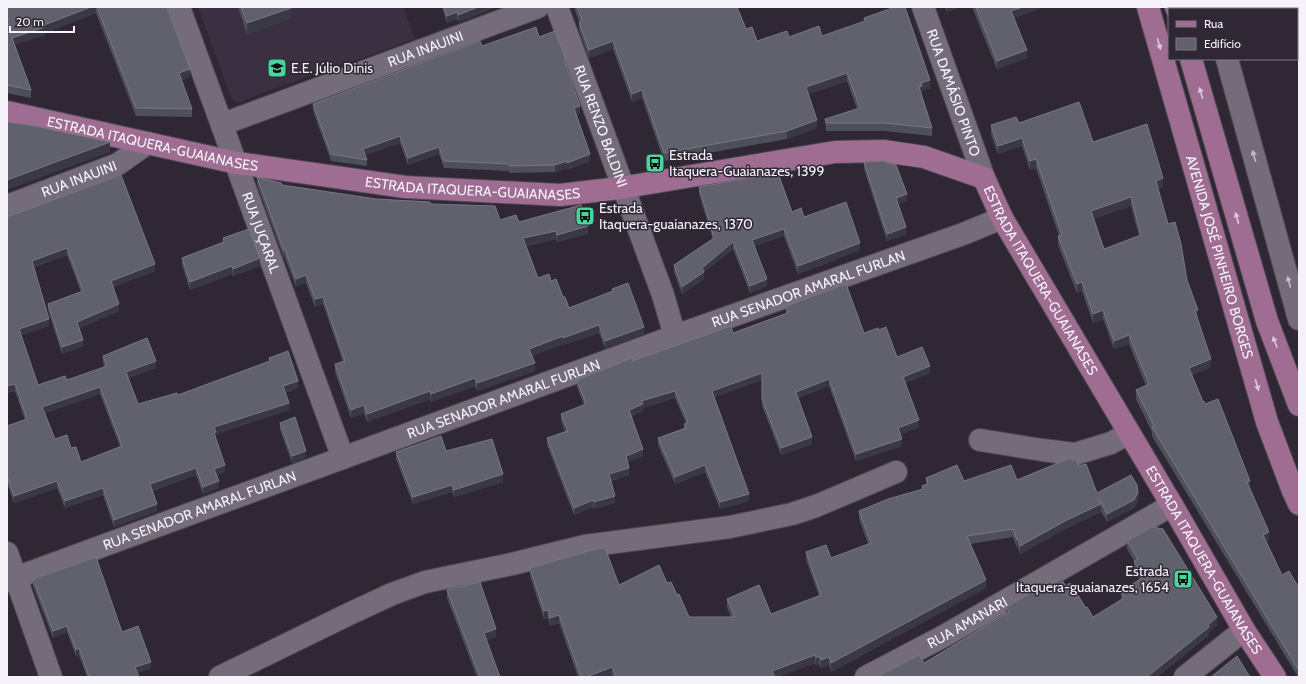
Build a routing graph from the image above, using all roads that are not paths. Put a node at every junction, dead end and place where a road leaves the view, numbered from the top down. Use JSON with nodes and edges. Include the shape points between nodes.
{"nodes":[{"id":1,"x":179,"y":7,"type":"edge"},
{"id":2,"x":538,"y":7,"type":"edge"},
{"id":3,"x":557,"y":7,"type":"edge"},
{"id":4,"x":923,"y":7,"type":"edge"},
{"id":5,"x":1148,"y":7,"type":"edge"},
{"id":6,"x":1191,"y":60,"type":"edge"},
{"id":7,"x":1227,"y":60,"type":"edge"},
{"id":8,"x":7,"y":112,"type":"edge"},
{"id":9,"x":222,"y":124,"type":"junction"},
{"id":10,"x":148,"y":143,"type":"junction"},
{"id":11,"x":237,"y":163,"type":"junction"},
{"id":12,"x":984,"y":178,"type":"junction"},
{"id":13,"x":624,"y":187,"type":"junction"},
{"id":14,"x":7,"y":206,"type":"edge"},
{"id":15,"x":1002,"y":218,"type":"junction"},
{"id":16,"x":1299,"y":319,"type":"edge"},
{"id":17,"x":675,"y":336,"type":"junction"},
{"id":18,"x":1299,"y":405,"type":"edge"},
{"id":19,"x":1129,"y":433,"type":"junction"},
{"id":20,"x":980,"y":440,"type":"dead end"},
{"id":21,"x":343,"y":458,"type":"junction"},
{"id":22,"x":896,"y":472,"type":"dead end"},
{"id":23,"x":1299,"y":504,"type":"edge"},
{"id":24,"x":1172,"y":505,"type":"junction"},
{"id":25,"x":7,"y":553,"type":"edge"},
{"id":26,"x":12,"y":580,"type":"edge"},
{"id":27,"x":1244,"y":630,"type":"junction"},
{"id":28,"x":51,"y":677,"type":"edge"},
{"id":29,"x":220,"y":677,"type":"edge"},
{"id":30,"x":866,"y":677,"type":"edge"},
{"id":31,"x":1185,"y":677,"type":"edge"},
{"id":32,"x":1275,"y":677,"type":"edge"}],
"edges":[{"from":1,"to":9,"type":"street","name":"RUA JUÇARAL"},
{"from":2,"to":9,"type":"street","name":"RUA INAUINI"},
{"from":3,"to":13,"type":"street","name":"RUA RENZO BALDINI"},
{"from":4,"to":12,"type":"street","name":"RUA DAMÁSIO PINTO"},
{"from":5,"to":23,"type":"main road","name":"AVENIDA JOSÉ PINHEIRO BORGES","one_way":true,"via":[[1268,422]]},
{"from":18,"to":6,"type":"main road","name":"AVENIDA JOSÉ PINHEIRO BORGES","one_way":true,"via":[[1267,321]]},
{"from":16,"to":7,"type":"street","one_way":true},
{"from":8,"to":10,"type":"main road","name":"ESTRADA ITAQUERA-GUAIANASES"},
{"from":9,"to":11,"type":"street","name":"RUA JUÇARAL"},
{"from":10,"to":11,"type":"main road","name":"ESTRADA ITAQUERA-GUAIANASES"},
{"from":10,"to":14,"type":"street","name":"RUA INAUINI","via":[[118,164]]},
{"from":11,"to":13,"type":"main road","name":"ESTRADA ITAQUERA-GUAIANASES","via":[[405,187],[560,194]]},
{"from":11,"to":21,"type":"street","name":"RUA JUÇARAL"},
{"from":12,"to":13,"type":"main road","name":"ESTRADA ITAQUERA-GUAIANASES","via":[[924,157],[884,151],[835,152]]},
{"from":12,"to":15,"type":"main road","name":"ESTRADA ITAQUERA-GUAIANASES"},
{"from":13,"to":17,"type":"street","name":"RUA RENZO BALDINI"},
{"from":15,"to":17,"type":"street","name":"RUA SENADOR AMARAL FURLAN","via":[[956,237]]},
{"from":15,"to":19,"type":"main road","name":"ESTRADA ITAQUERA-GUAIANASES"},
{"from":17,"to":21,"type":"street","name":"RUA SENADOR AMARAL FURLAN"},
{"from":19,"to":20,"type":"street","via":[[1111,443],[1075,454]]},
{"from":19,"to":24,"type":"main road","name":"ESTRADA ITAQUERA-GUAIANASES"},
{"from":21,"to":26,"type":"street","name":"RUA SENADOR AMARAL FURLAN"},
{"from":22,"to":29,"type":"street","via":[[792,514],[730,526],[585,546],[425,582],[392,594]]},
{"from":24,"to":27,"type":"main road","name":"ESTRADA ITAQUERA-GUAIANASES"},
{"from":24,"to":30,"type":"street","name":"RUA AMANARI","via":[[944,636]]},
{"from":25,"to":26,"type":"street"},
{"from":26,"to":28,"type":"street"},
{"from":27,"to":31,"type":"street"},
{"from":27,"to":32,"type":"main road","name":"ESTRADA ITAQUERA-GUAIANASES"}]}
